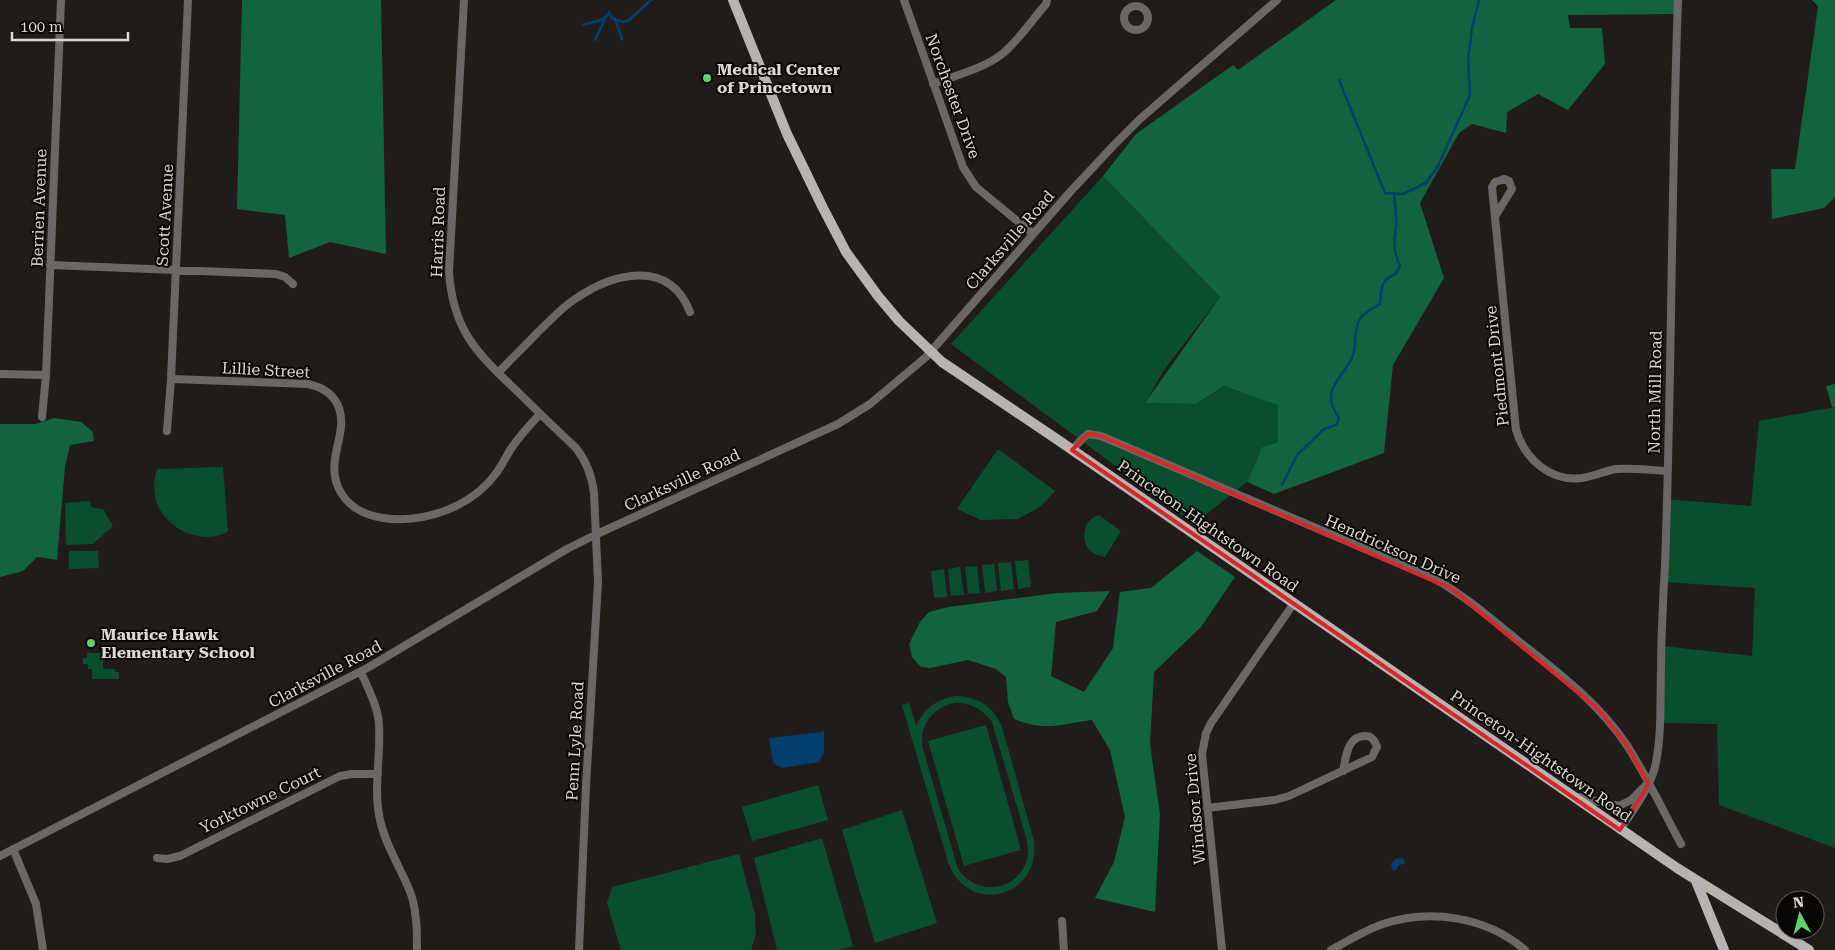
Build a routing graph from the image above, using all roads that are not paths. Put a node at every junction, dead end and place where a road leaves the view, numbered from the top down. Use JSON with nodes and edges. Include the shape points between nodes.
{"nodes":[{"id":1,"x":61,"y":0,"type":"edge"},
{"id":2,"x":188,"y":0,"type":"edge"},
{"id":3,"x":464,"y":0,"type":"edge"},
{"id":4,"x":733,"y":0,"type":"edge"},
{"id":5,"x":904,"y":0,"type":"edge"},
{"id":6,"x":1046,"y":0,"type":"edge"},
{"id":7,"x":1277,"y":0,"type":"edge"},
{"id":8,"x":1678,"y":0,"type":"edge"},
{"id":9,"x":933,"y":84,"type":"junction"},
{"id":10,"x":1496,"y":214,"type":"dead end"},
{"id":11,"x":1032,"y":234,"type":"junction"},
{"id":12,"x":50,"y":265,"type":"junction"},
{"id":13,"x":176,"y":270,"type":"junction"},
{"id":14,"x":293,"y":284,"type":"dead end"},
{"id":15,"x":690,"y":312,"type":"dead end"},
{"id":16,"x":931,"y":352,"type":"junction"},
{"id":17,"x":498,"y":373,"type":"junction"},
{"id":18,"x":0,"y":374,"type":"edge"},
{"id":19,"x":46,"y":375,"type":"junction"},
{"id":20,"x":171,"y":379,"type":"junction"},
{"id":21,"x":540,"y":414,"type":"junction"},
{"id":22,"x":42,"y":417,"type":"dead end"},
{"id":23,"x":167,"y":431,"type":"dead end"},
{"id":24,"x":1072,"y":450,"type":"junction"},
{"id":25,"x":1667,"y":471,"type":"junction"},
{"id":26,"x":597,"y":534,"type":"junction"},
{"id":27,"x":1294,"y":604,"type":"junction"},
{"id":28,"x":360,"y":672,"type":"junction"},
{"id":29,"x":1343,"y":771,"type":"junction"},
{"id":30,"x":378,"y":774,"type":"junction"},
{"id":31,"x":1648,"y":783,"type":"junction"},
{"id":32,"x":1572,"y":796,"type":"junction"},
{"id":33,"x":1207,"y":808,"type":"junction"},
{"id":34,"x":1620,"y":830,"type":"junction"},
{"id":35,"x":1681,"y":844,"type":"dead end"},
{"id":36,"x":13,"y":849,"type":"junction"},
{"id":37,"x":0,"y":856,"type":"edge"},
{"id":38,"x":157,"y":858,"type":"dead end"},
{"id":39,"x":1696,"y":881,"type":"junction"},
{"id":40,"x":1062,"y":922,"type":"dead end"},
{"id":41,"x":43,"y":950,"type":"edge"},
{"id":42,"x":417,"y":950,"type":"edge"},
{"id":43,"x":579,"y":950,"type":"edge"},
{"id":44,"x":1064,"y":950,"type":"edge"},
{"id":45,"x":1222,"y":950,"type":"edge"},
{"id":46,"x":1332,"y":950,"type":"edge"},
{"id":47,"x":1525,"y":950,"type":"edge"},
{"id":48,"x":1724,"y":950,"type":"edge"},
{"id":49,"x":1809,"y":950,"type":"edge"}],
"edges":[{"from":1,"to":12,"type":"street","name":"Berrien Avenue"},
{"from":2,"to":13,"type":"street","name":"Scott Avenue"},
{"from":3,"to":17,"type":"street","name":"Harris Road","via":[[450,288],[465,333],[483,359]]},
{"from":4,"to":16,"type":"main road","name":"Princeton-Hightstown Road","via":[[787,134],[846,252],[899,321]]},
{"from":5,"to":9,"type":"street","name":"Norchester Drive"},
{"from":6,"to":9,"type":"street","via":[[1046,4],[1000,55]]},
{"from":7,"to":11,"type":"street","name":"Clarksville Road","via":[[1114,145]]},
{"from":8,"to":25,"type":"street","name":"North Mill Road"},
{"from":9,"to":11,"type":"street","name":"Norchester Drive","via":[[969,177]]},
{"from":10,"to":25,"type":"street","name":"Piedmont Drive","via":[[1516,430],[1525,451],[1540,467],[1569,478],[1618,469]]},
{"from":11,"to":16,"type":"street","name":"Clarksville Road"},
{"from":12,"to":13,"type":"street"},
{"from":12,"to":19,"type":"street","name":"Berrien Avenue"},
{"from":13,"to":14,"type":"street","via":[[276,274]]},
{"from":13,"to":20,"type":"street","name":"Scott Avenue"},
{"from":15,"to":17,"type":"street","via":[[683,296],[656,277],[636,274],[612,280],[589,290],[562,308]]},
{"from":16,"to":24,"type":"main road","name":"Princeton-Hightstown Road"},
{"from":16,"to":26,"type":"street","name":"Clarksville Road","via":[[850,417]]},
{"from":17,"to":21,"type":"street","name":"Harris Road"},
{"from":18,"to":19,"type":"street"},
{"from":19,"to":22,"type":"street","name":"Berrien Avenue"},
{"from":20,"to":21,"type":"street","name":"Lillie Street","via":[[308,384],[328,392],[341,414],[333,470],[338,489],[358,510],[391,519],[435,514],[477,493],[498,472],[514,444]]},
{"from":20,"to":23,"type":"street","name":"Scott Avenue"},
{"from":21,"to":26,"type":"street","name":"Harris Road","via":[[576,448],[588,468],[594,493]]},
{"from":24,"to":27,"type":"main road","name":"Princeton-Hightstown Road"},
{"from":24,"to":31,"type":"street","name":"Hendrickson Drive","via":[[1088,434],[1101,436],[1452,589],[1546,662],[1598,709],[1626,744]]},
{"from":25,"to":31,"type":"street","name":"North Mill Road","via":[[1660,729],[1654,768]]},
{"from":26,"to":28,"type":"street","name":"Clarksville Road"},
{"from":26,"to":43,"type":"street","name":"Penn Lyle Road","via":[[598,582]]},
{"from":27,"to":32,"type":"main road","name":"Princeton-Hightstown Road"},
{"from":27,"to":33,"type":"street","name":"Windsor Drive","via":[[1206,733],[1202,754]]},
{"from":28,"to":30,"type":"street","via":[[378,713]]},
{"from":28,"to":36,"type":"street","name":"Clarksville Road"},
{"from":29,"to":29,"type":"street","via":[[1372,757],[1376,753],[1375,741],[1364,736],[1353,740]]},
{"from":29,"to":33,"type":"street","via":[[1275,800]]},
{"from":30,"to":38,"type":"street","name":"Yorktowne Court","via":[[340,776],[180,856]]},
{"from":30,"to":42,"type":"street","via":[[379,818],[389,849],[411,896],[417,925]]},
{"from":31,"to":32,"type":"street","name":"North Mill Road","via":[[1631,800],[1619,806]]},
{"from":31,"to":34,"type":"street","name":"North Mill Road"},
{"from":31,"to":35,"type":"street"},
{"from":32,"to":34,"type":"main road","name":"Princeton-Hightstown Road"},
{"from":33,"to":45,"type":"street","name":"Windsor Drive"},
{"from":34,"to":39,"type":"main road","name":"Princeton-Hightstown Road"},
{"from":36,"to":37,"type":"street","name":"Clarksville Road"},
{"from":36,"to":41,"type":"street","via":[[36,904]]},
{"from":39,"to":48,"type":"main road"},
{"from":39,"to":49,"type":"main road","name":"Princeton-Hightstown Road"},
{"from":40,"to":44,"type":"street"},
{"from":46,"to":47,"type":"street","via":[[1383,924],[1430,916],[1478,924],[1507,937]]}]}
